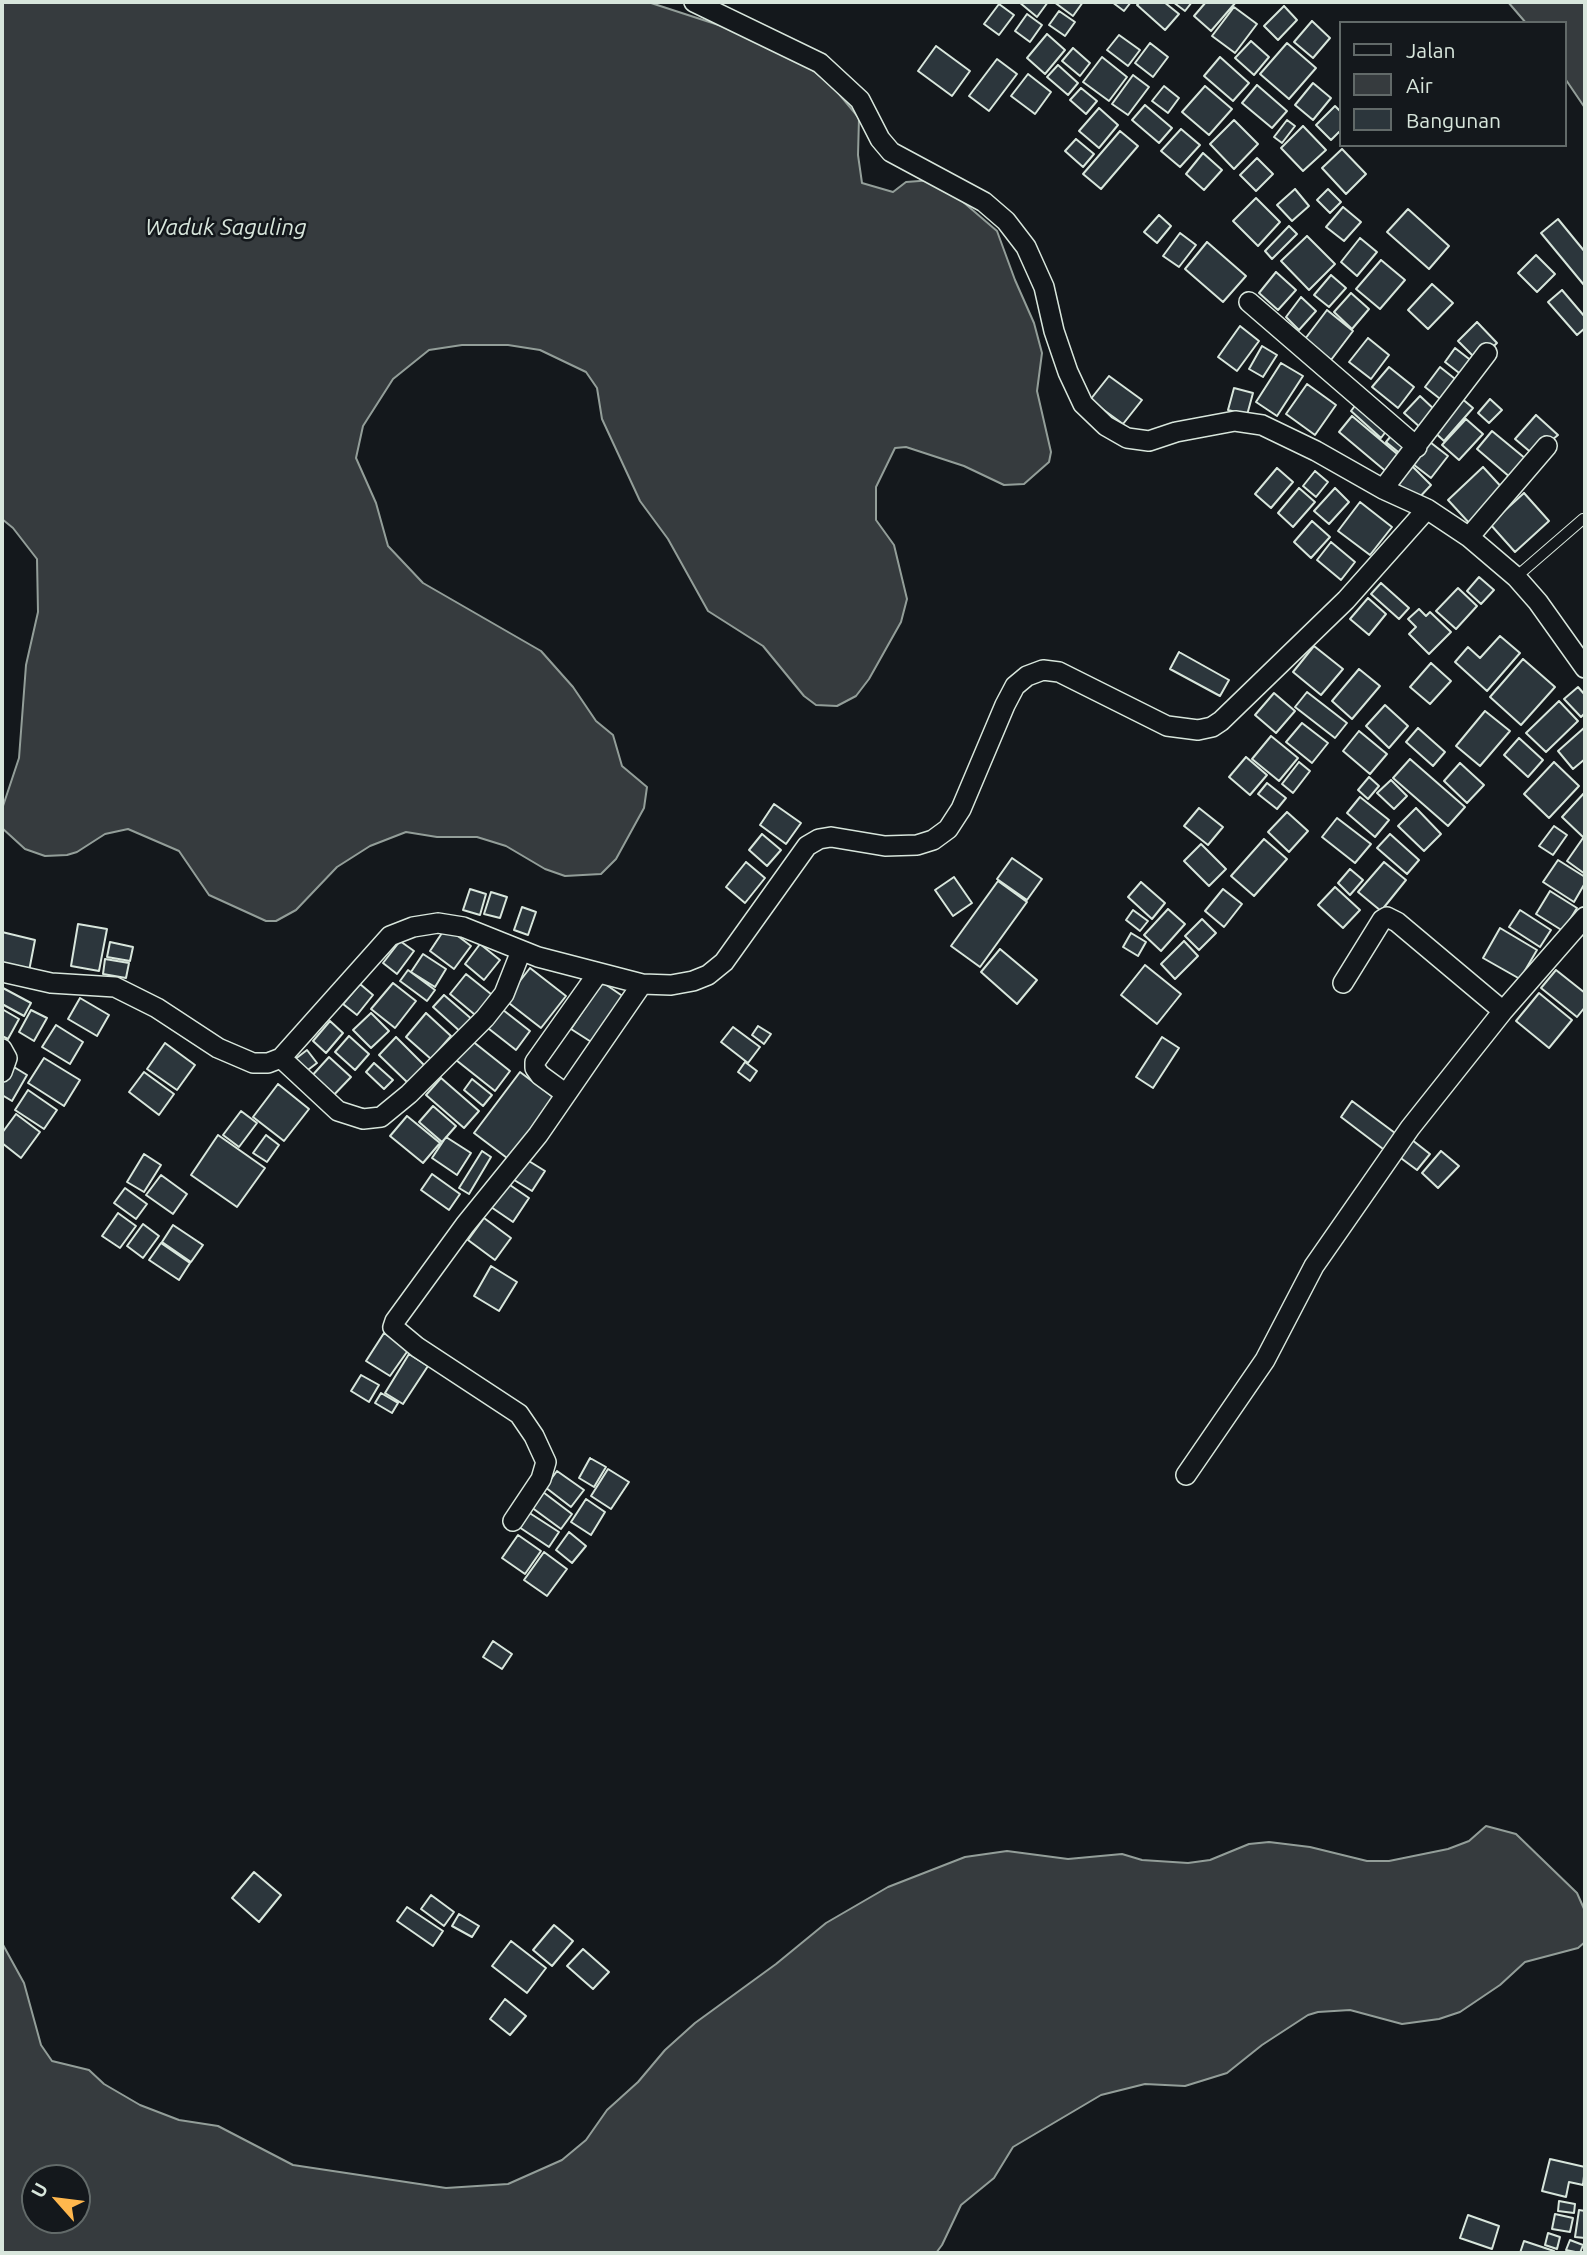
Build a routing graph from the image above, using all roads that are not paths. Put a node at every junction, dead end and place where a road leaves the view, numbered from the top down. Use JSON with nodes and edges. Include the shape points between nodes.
{"nodes":[{"id":1,"x":694,"y":2,"type":"edge"},
{"id":2,"x":1249,"y":302,"type":"dead end"},
{"id":3,"x":1487,"y":354,"type":"dead end"},
{"id":4,"x":1548,"y":446,"type":"dead end"},
{"id":5,"x":1417,"y":447,"type":"junction"},
{"id":6,"x":1383,"y":489,"type":"junction"},
{"id":7,"x":1427,"y":509,"type":"junction"},
{"id":8,"x":1583,"y":519,"type":"dead end"},
{"id":9,"x":1469,"y":537,"type":"junction"},
{"id":10,"x":1516,"y":576,"type":"junction"},
{"id":11,"x":1585,"y":668,"type":"edge"},
{"id":12,"x":1585,"y":917,"type":"edge"},
{"id":13,"x":521,"y":951,"type":"junction"},
{"id":14,"x":2,"y":972,"type":"edge"},
{"id":15,"x":598,"y":974,"type":"junction"},
{"id":16,"x":1343,"y":983,"type":"dead end"},
{"id":17,"x":642,"y":984,"type":"junction"},
{"id":18,"x":1503,"y":1011,"type":"junction"},
{"id":19,"x":2,"y":1049,"type":"edge"},
{"id":20,"x":281,"y":1058,"type":"junction"},
{"id":21,"x":2,"y":1072,"type":"edge"},
{"id":22,"x":566,"y":1094,"type":"junction"},
{"id":23,"x":1186,"y":1475,"type":"dead end"},
{"id":24,"x":513,"y":1521,"type":"dead end"}],
"edges":[{"from":1,"to":6,"type":"street","via":[[820,63],[860,100],[891,152],[984,202],[1006,221],[1026,247],[1044,287],[1054,331],[1083,404],[1106,426],[1127,438],[1149,441],[1220,423],[1262,425]]},
{"from":2,"to":5,"type":"street"},
{"from":3,"to":5,"type":"street"},
{"from":4,"to":9,"type":"street"},
{"from":5,"to":6,"type":"street"},
{"from":6,"to":7,"type":"street"},
{"from":7,"to":9,"type":"street"},
{"from":7,"to":17,"type":"street","via":[[1346,600],[1212,727],[1167,726],[1059,672],[1043,670],[1027,676],[1015,686],[1005,705],[961,809],[933,841],[902,847],[819,839],[807,846],[724,962],[694,981]]},
{"from":8,"to":10,"type":"lane"},
{"from":9,"to":10,"type":"street"},
{"from":10,"to":11,"type":"street"},
{"from":12,"to":18,"type":"street"},
{"from":13,"to":15,"type":"street"},
{"from":13,"to":20,"type":"street","via":[[463,927],[438,923],[390,936]]},
{"from":13,"to":20,"type":"street","via":[[504,994],[485,1018],[381,1118],[363,1119],[338,1111]]},
{"from":14,"to":20,"type":"street","via":[[51,983],[109,985],[253,1063]]},
{"from":15,"to":17,"type":"street"},
{"from":15,"to":22,"type":"street","via":[[535,1062],[541,1075]]},
{"from":16,"to":18,"type":"street","via":[[1387,918]]},
{"from":17,"to":22,"type":"street"},
{"from":18,"to":23,"type":"street","via":[[1410,1128],[1314,1266],[1265,1360]]},
{"from":19,"to":21,"type":"street","via":[[7,1058]]},
{"from":22,"to":24,"type":"street","via":[[393,1327],[519,1414],[534,1436],[546,1462],[541,1479]]}]}
